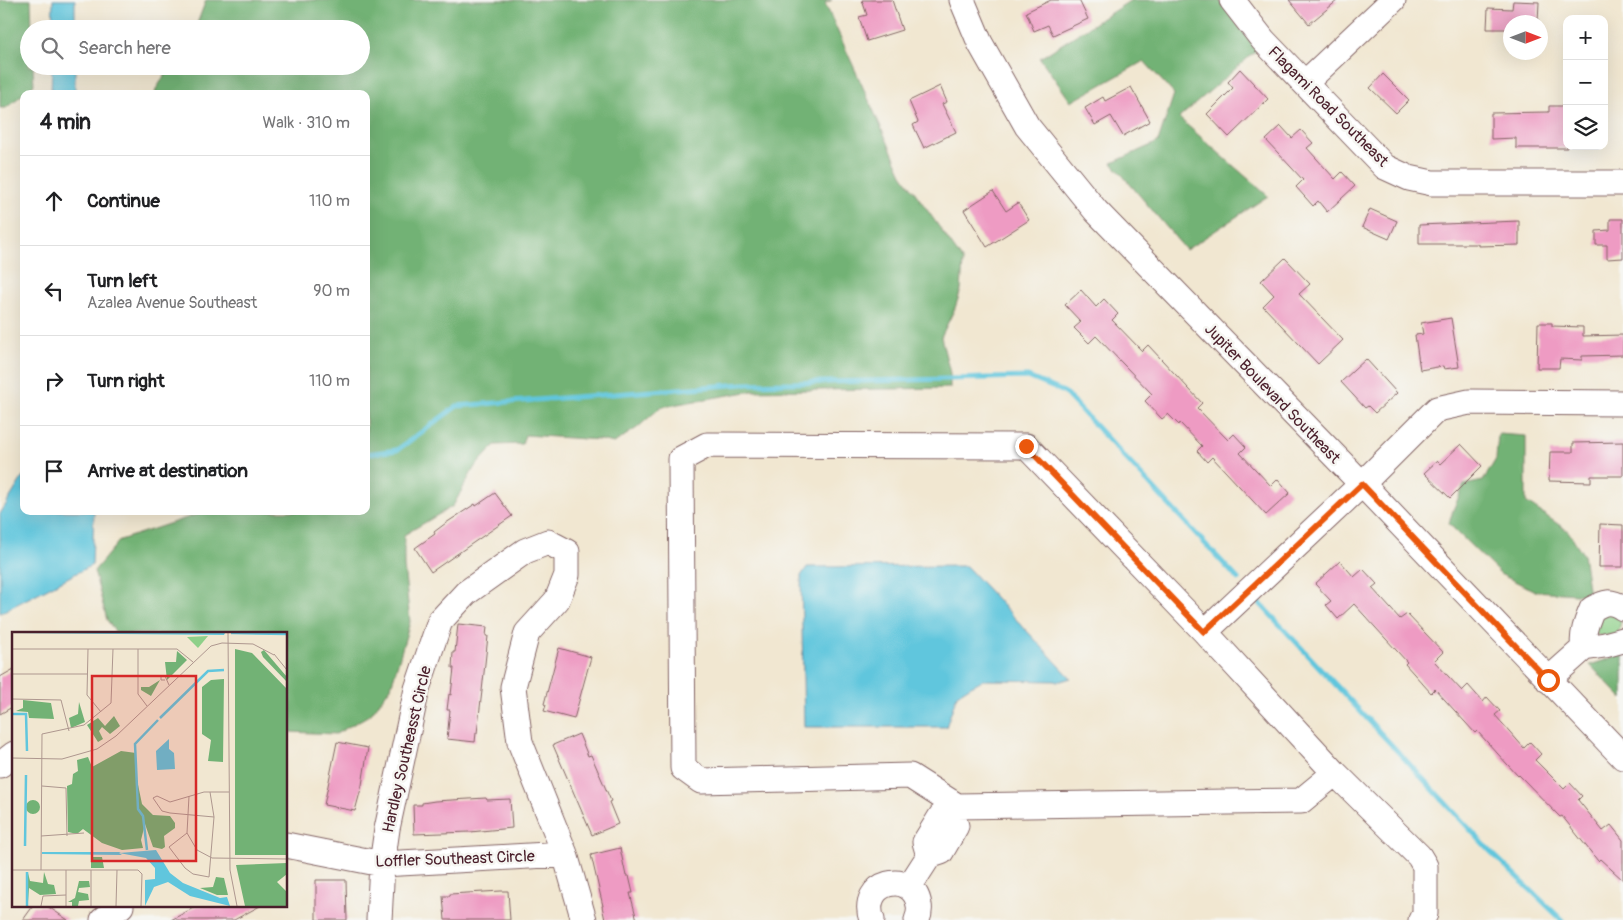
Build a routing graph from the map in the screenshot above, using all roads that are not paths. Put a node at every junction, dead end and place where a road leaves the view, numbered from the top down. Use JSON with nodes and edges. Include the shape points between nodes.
{"nodes":[{"id":1,"x":962,"y":0,"type":"edge"},
{"id":2,"x":1232,"y":0,"type":"edge"},
{"id":3,"x":1393,"y":0,"type":"edge"},
{"id":4,"x":1305,"y":83,"type":"junction"},
{"id":5,"x":1623,"y":183,"type":"edge"},
{"id":6,"x":1623,"y":403,"type":"edge"},
{"id":7,"x":1362,"y":484,"type":"junction"},
{"id":8,"x":1623,"y":608,"type":"edge"},
{"id":9,"x":1204,"y":632,"type":"junction"},
{"id":10,"x":1623,"y":640,"type":"edge"},
{"id":11,"x":1584,"y":648,"type":"junction"},
{"id":12,"x":1548,"y":680,"type":"junction"},
{"id":13,"x":12,"y":756,"type":"edge"},
{"id":14,"x":1623,"y":757,"type":"edge"},
{"id":15,"x":0,"y":765,"type":"edge"},
{"id":16,"x":1335,"y":773,"type":"junction"},
{"id":17,"x":955,"y":810,"type":"junction"},
{"id":18,"x":288,"y":845,"type":"edge"},
{"id":19,"x":565,"y":854,"type":"junction"},
{"id":20,"x":382,"y":864,"type":"junction"},
{"id":21,"x":909,"y":887,"type":"junction"},
{"id":22,"x":118,"y":908,"type":"edge"},
{"id":23,"x":924,"y":918,"type":"edge"},
{"id":24,"x":103,"y":920,"type":"edge"},
{"id":25,"x":380,"y":920,"type":"edge"},
{"id":26,"x":584,"y":920,"type":"edge"},
{"id":27,"x":872,"y":920,"type":"edge"},
{"id":28,"x":1421,"y":920,"type":"edge"}],
"edges":[{"from":1,"to":7,"type":"street","name":"Jupiter Boulevard Southeast","via":[[980,43],[1028,126],[1096,211]]},
{"from":2,"to":4,"type":"street","name":"Flagami Road Southeast"},
{"from":3,"to":4,"type":"street"},
{"from":4,"to":5,"type":"street","name":"Flagami Road Southeast","via":[[1385,167],[1410,178],[1432,183]]},
{"from":6,"to":7,"type":"street","via":[[1469,402],[1437,409]]},
{"from":7,"to":9,"type":"street"},
{"from":7,"to":12,"type":"street","name":"Jupiter Boulevard Southeast"},
{"from":8,"to":11,"type":"street","via":[[1614,603],[1604,603],[1592,609],[1584,633]]},
{"from":9,"to":16,"type":"street"},
{"from":9,"to":17,"type":"street","via":[[1026,446],[707,445],[680,460],[684,768],[701,781],[910,776]]},
{"from":10,"to":11,"type":"street"},
{"from":11,"to":12,"type":"street"},
{"from":12,"to":14,"type":"street","name":"Jupiter Boulevard Southeast"},
{"from":13,"to":15,"type":"street"},
{"from":16,"to":17,"type":"street","via":[[1301,802]]},
{"from":16,"to":28,"type":"street","via":[[1419,856],[1425,866],[1425,914]]},
{"from":17,"to":21,"type":"street","via":[[956,826],[941,852],[929,856]]},
{"from":18,"to":20,"type":"street","name":"Loffler Southeast Circle"},
{"from":19,"to":20,"type":"street","name":"Loffler Southeast Circle"},
{"from":19,"to":20,"type":"street","name":"Hardley Southeasst Circle","via":[[520,742],[513,687],[527,633],[557,600],[567,575],[567,552],[548,542],[517,556],[466,593],[440,620],[417,689]]},
{"from":19,"to":26,"type":"street","name":"Hardley Southeasst Circle"},
{"from":20,"to":25,"type":"street","name":"Hardley Southeasst Circle"},
{"from":21,"to":23,"type":"street","via":[[919,900]]},
{"from":21,"to":27,"type":"street","via":[[893,883],[877,889],[869,904]]},
{"from":22,"to":24,"type":"street"}]}
